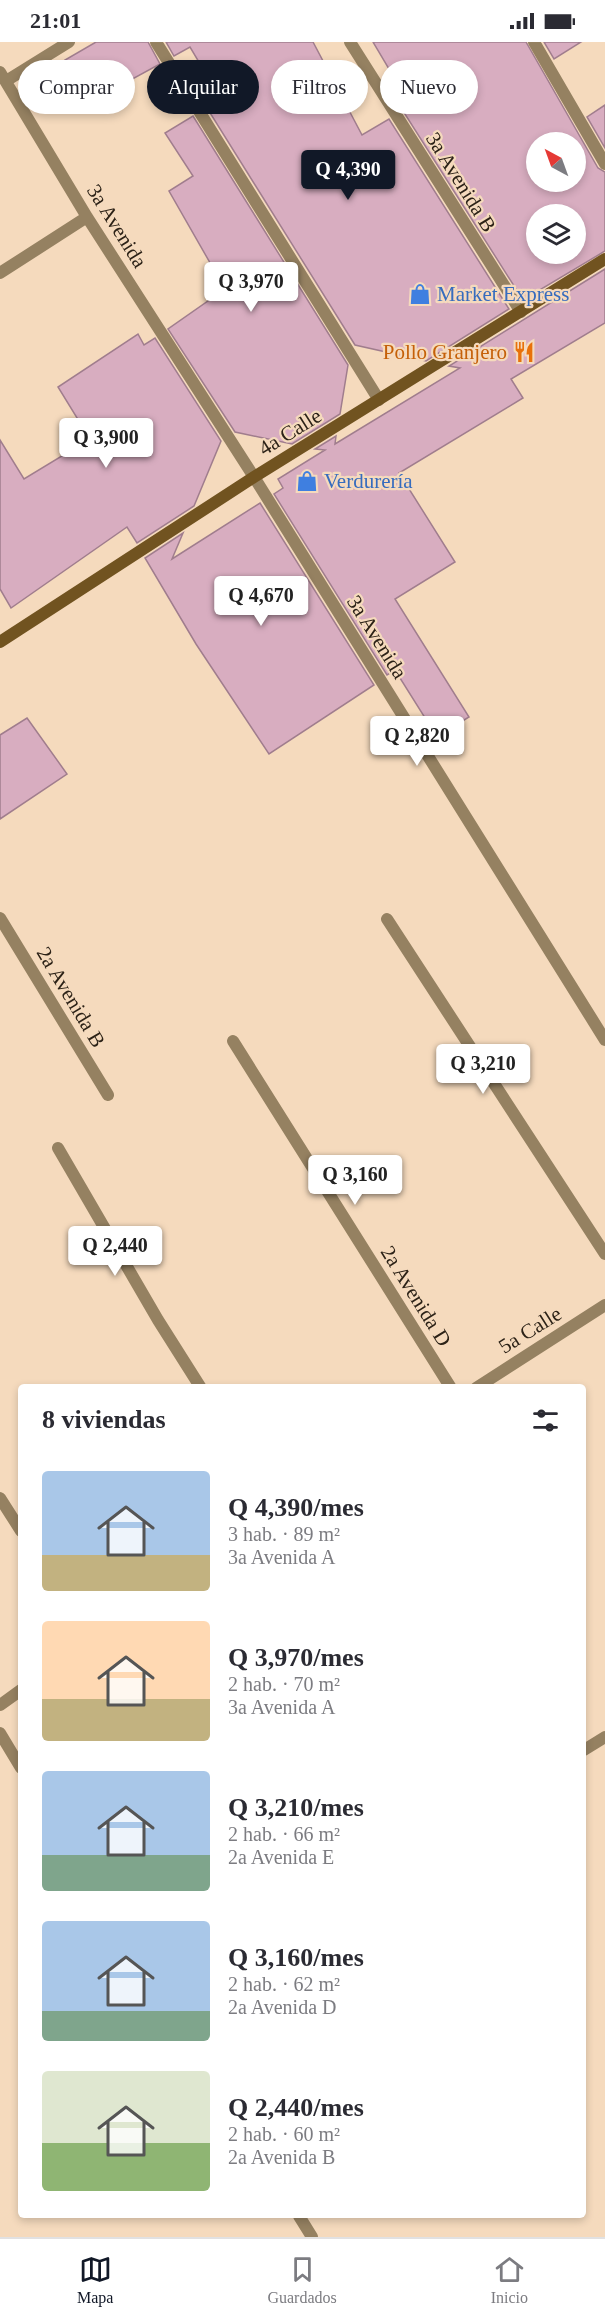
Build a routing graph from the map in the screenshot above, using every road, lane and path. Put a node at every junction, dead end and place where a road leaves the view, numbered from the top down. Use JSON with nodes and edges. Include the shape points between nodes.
{"nodes":[{"id":1,"x":69,"y":42,"type":"edge"},
{"id":2,"x":156,"y":42,"type":"edge"},
{"id":3,"x":350,"y":42,"type":"edge"},
{"id":4,"x":534,"y":42,"type":"edge"},
{"id":5,"x":3,"y":76,"type":"edge"},
{"id":6,"x":605,"y":164,"type":"edge"},
{"id":7,"x":87,"y":217,"type":"junction"},
{"id":8,"x":605,"y":259,"type":"edge"},
{"id":9,"x":0,"y":273,"type":"edge"},
{"id":10,"x":521,"y":312,"type":"junction"},
{"id":11,"x":379,"y":400,"type":"junction"},
{"id":12,"x":254,"y":477,"type":"junction"},
{"id":13,"x":0,"y":642,"type":"edge"},
{"id":14,"x":0,"y":918,"type":"edge"},
{"id":15,"x":387,"y":920,"type":"dead end"},
{"id":16,"x":605,"y":1040,"type":"edge"},
{"id":17,"x":233,"y":1041,"type":"dead end"},
{"id":18,"x":108,"y":1095,"type":"dead end"},
{"id":19,"x":58,"y":1148,"type":"dead end"},
{"id":20,"x":605,"y":1254,"type":"edge"},
{"id":21,"x":605,"y":1305,"type":"edge"},
{"id":22,"x":198,"y":1384,"type":"edge"},
{"id":23,"x":448,"y":1384,"type":"edge"},
{"id":24,"x":482,"y":1384,"type":"edge"},
{"id":25,"x":0,"y":1498,"type":"edge"},
{"id":26,"x":18,"y":1526,"type":"edge"},
{"id":27,"x":18,"y":1692,"type":"edge"},
{"id":28,"x":0,"y":1705,"type":"edge"},
{"id":29,"x":0,"y":1733,"type":"edge"},
{"id":30,"x":605,"y":1737,"type":"edge"},
{"id":31,"x":586,"y":1749,"type":"edge"},
{"id":32,"x":18,"y":1763,"type":"edge"},
{"id":33,"x":299,"y":2218,"type":"edge"},
{"id":34,"x":312,"y":2237,"type":"edge"}],
"edges":[{"from":1,"to":5,"type":"street"},
{"from":2,"to":11,"type":"street"},
{"from":3,"to":10,"type":"street","name":"3a Avenida B"},
{"from":4,"to":6,"type":"street"},
{"from":5,"to":7,"type":"street","name":"3a Avenida"},
{"from":7,"to":9,"type":"street"},
{"from":7,"to":12,"type":"street","name":"3a Avenida"},
{"from":8,"to":10,"type":"main road","name":"4a Calle"},
{"from":10,"to":11,"type":"main road","name":"4a Calle"},
{"from":11,"to":12,"type":"main road","name":"4a Calle"},
{"from":12,"to":13,"type":"main road","name":"4a Calle"},
{"from":12,"to":16,"type":"street","name":"3a Avenida"},
{"from":14,"to":18,"type":"street","name":"2a Avenida B"},
{"from":15,"to":20,"type":"street"},
{"from":17,"to":23,"type":"street","name":"2a Avenida D"},
{"from":19,"to":22,"type":"street"},
{"from":21,"to":24,"type":"street","name":"5a Calle"},
{"from":25,"to":26,"type":"street"},
{"from":27,"to":28,"type":"street"},
{"from":29,"to":32,"type":"street"},
{"from":30,"to":31,"type":"street"},
{"from":33,"to":34,"type":"street"}]}
